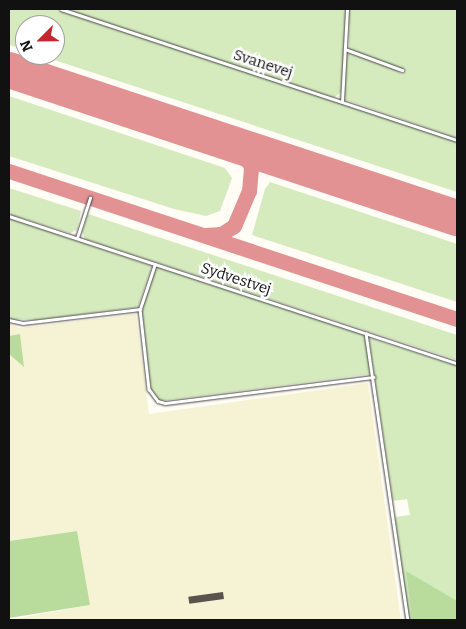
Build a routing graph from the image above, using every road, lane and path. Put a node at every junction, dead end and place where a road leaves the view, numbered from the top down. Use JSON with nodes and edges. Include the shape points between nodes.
{"nodes":[{"id":1,"x":61,"y":9,"type":"edge"},
{"id":2,"x":347,"y":9,"type":"edge"},
{"id":3,"x":345,"y":49,"type":"junction"},
{"id":4,"x":402,"y":70,"type":"dead end"},
{"id":5,"x":342,"y":102,"type":"junction"},
{"id":6,"x":457,"y":140,"type":"edge"},
{"id":7,"x":90,"y":198,"type":"dead end"},
{"id":8,"x":9,"y":216,"type":"edge"},
{"id":9,"x":76,"y":238,"type":"junction"},
{"id":10,"x":154,"y":264,"type":"junction"},
{"id":11,"x":140,"y":309,"type":"junction"},
{"id":12,"x":9,"y":320,"type":"edge"},
{"id":13,"x":366,"y":333,"type":"junction"},
{"id":14,"x":457,"y":363,"type":"edge"},
{"id":15,"x":373,"y":376,"type":"junction"},
{"id":16,"x":408,"y":620,"type":"edge"}],
"edges":[{"from":1,"to":5,"type":"lane","name":"Svanevej"},
{"from":2,"to":3,"type":"lane"},
{"from":3,"to":4,"type":"lane"},
{"from":3,"to":5,"type":"lane"},
{"from":5,"to":6,"type":"lane","name":"Svanevej"},
{"from":7,"to":9,"type":"lane"},
{"from":8,"to":9,"type":"lane","name":"Sydvestvej"},
{"from":9,"to":10,"type":"lane","name":"Sydvestvej"},
{"from":10,"to":11,"type":"lane"},
{"from":10,"to":13,"type":"lane","name":"Sydvestvej"},
{"from":11,"to":12,"type":"lane","via":[[23,323]]},
{"from":11,"to":15,"type":"lane","via":[[149,389],[158,401],[165,403]]},
{"from":13,"to":14,"type":"lane","name":"Sydvestvej"},
{"from":13,"to":15,"type":"lane"},
{"from":15,"to":16,"type":"lane"}]}
